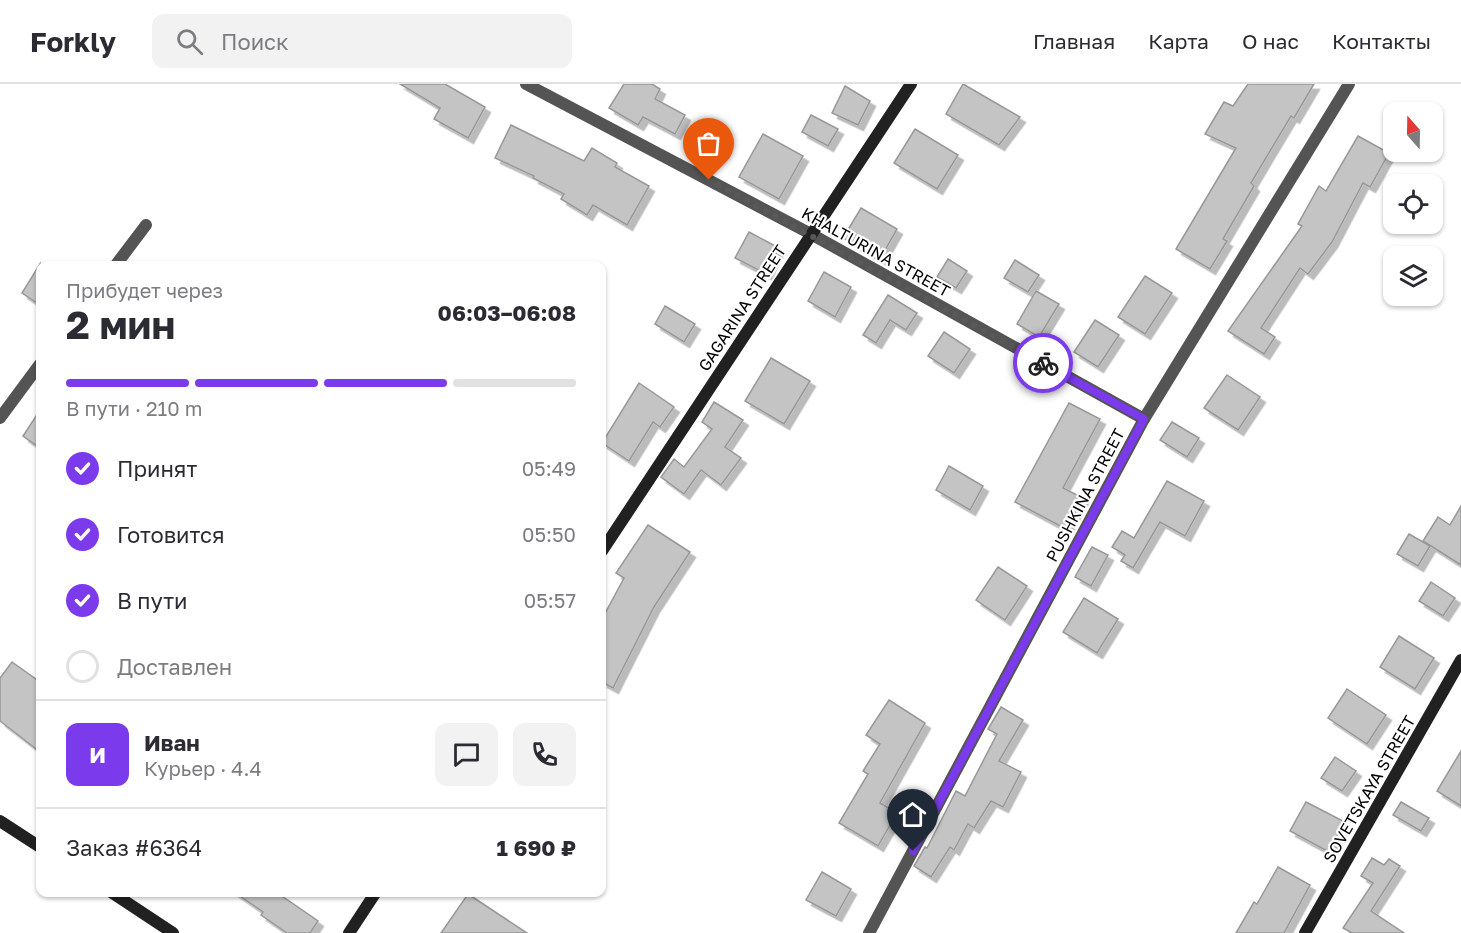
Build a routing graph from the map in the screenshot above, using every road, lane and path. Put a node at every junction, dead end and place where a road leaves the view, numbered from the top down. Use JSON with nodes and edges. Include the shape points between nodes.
{"nodes":[{"id":1,"x":526,"y":84,"type":"edge"},
{"id":2,"x":911,"y":84,"type":"edge"},
{"id":3,"x":1349,"y":84,"type":"edge"},
{"id":4,"x":146,"y":225,"type":"dead end"},
{"id":5,"x":811,"y":234,"type":"junction"},
{"id":6,"x":119,"y":261,"type":"edge"},
{"id":7,"x":36,"y":369,"type":"edge"},
{"id":8,"x":0,"y":418,"type":"edge"},
{"id":9,"x":1144,"y":419,"type":"junction"},
{"id":10,"x":606,"y":545,"type":"edge"},
{"id":11,"x":1461,"y":660,"type":"edge"},
{"id":12,"x":0,"y":820,"type":"edge"},
{"id":13,"x":36,"y":844,"type":"edge"},
{"id":14,"x":119,"y":897,"type":"edge"},
{"id":15,"x":373,"y":897,"type":"edge"},
{"id":16,"x":173,"y":933,"type":"edge"},
{"id":17,"x":349,"y":933,"type":"edge"},
{"id":18,"x":869,"y":933,"type":"edge"},
{"id":19,"x":1305,"y":933,"type":"edge"}],
"edges":[{"from":1,"to":5,"type":"street","name":"KHALTURINA STREET"},
{"from":2,"to":5,"type":"street","name":"GAGARINA STREET"},
{"from":3,"to":9,"type":"street","name":"PUSHKINA STREET"},
{"from":4,"to":6,"type":"street"},
{"from":5,"to":9,"type":"street","name":"KHALTURINA STREET"},
{"from":5,"to":10,"type":"street","name":"GAGARINA STREET"},
{"from":7,"to":8,"type":"street"},
{"from":9,"to":18,"type":"street","name":"PUSHKINA STREET"},
{"from":11,"to":19,"type":"street","name":"SOVETSKAYA STREET"},
{"from":12,"to":13,"type":"street"},
{"from":14,"to":16,"type":"street"},
{"from":15,"to":17,"type":"street"}]}
